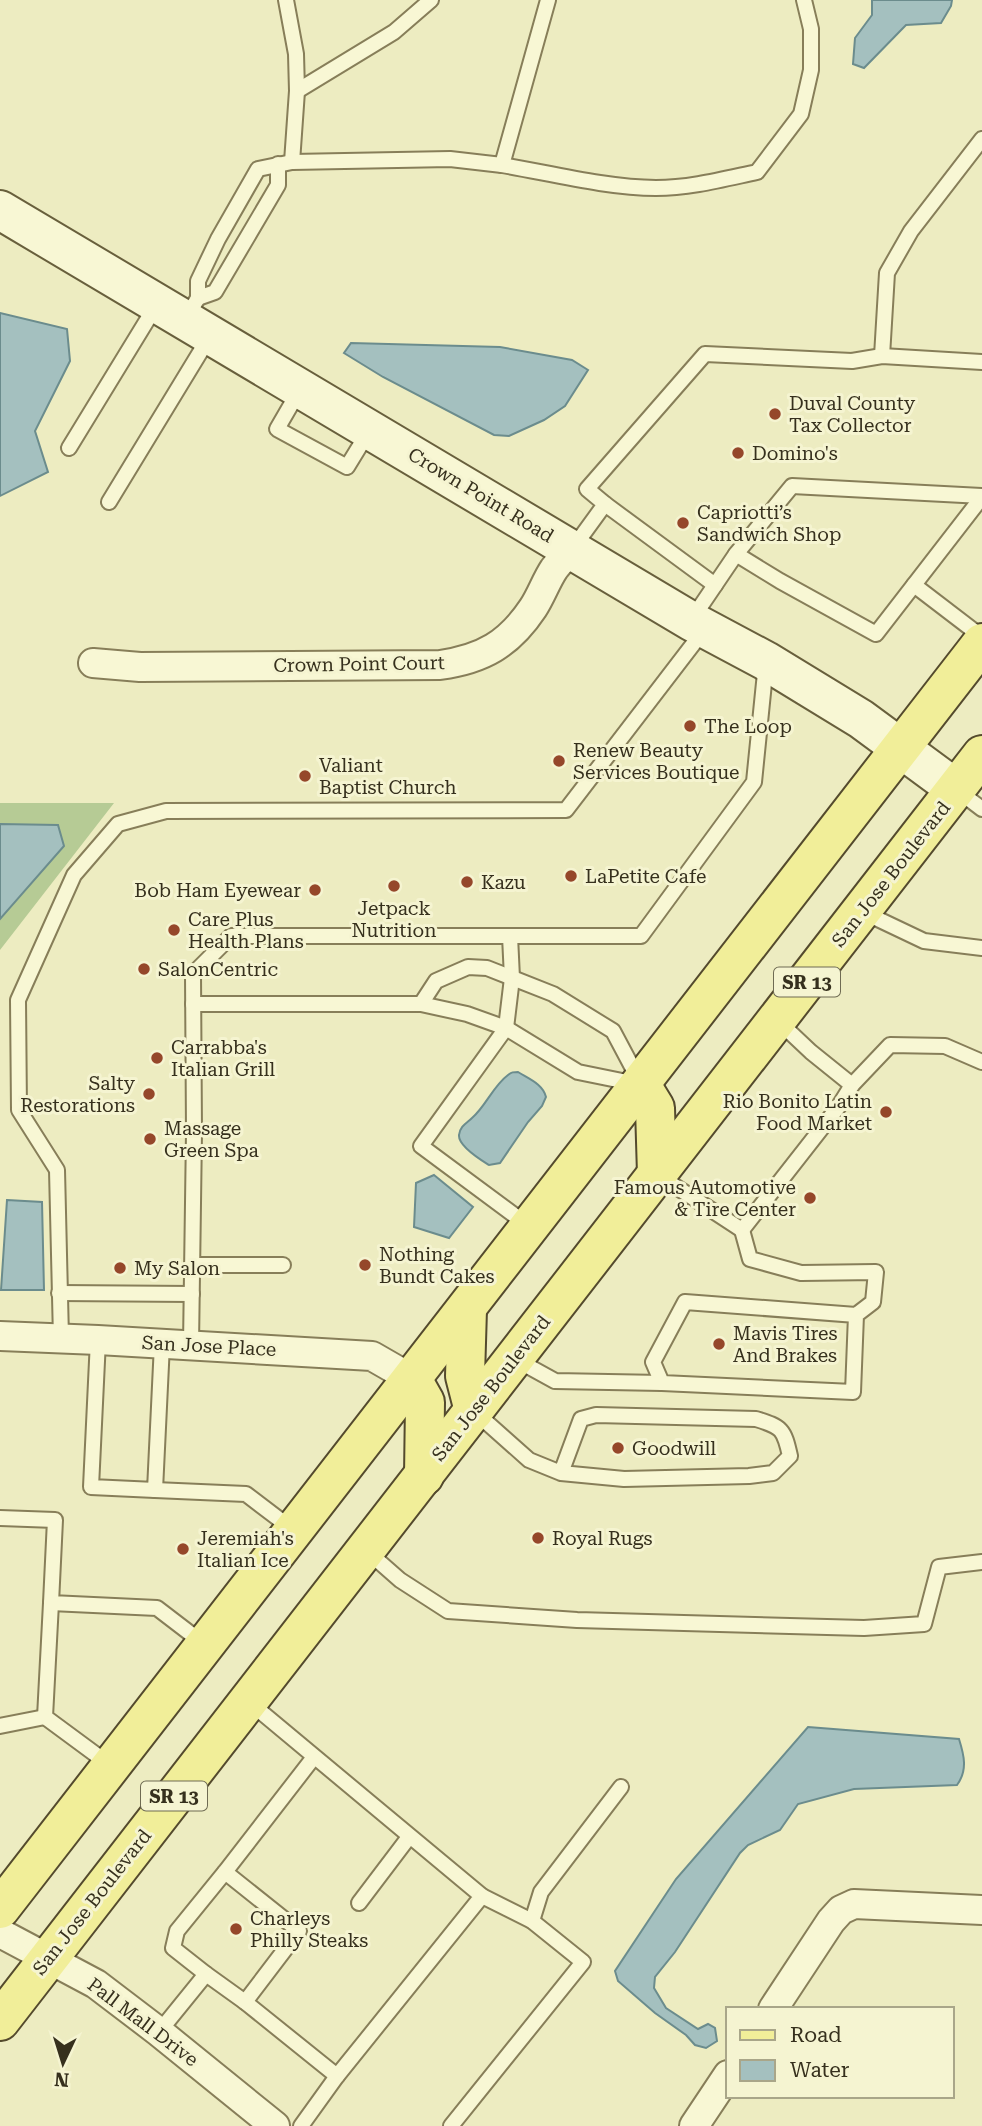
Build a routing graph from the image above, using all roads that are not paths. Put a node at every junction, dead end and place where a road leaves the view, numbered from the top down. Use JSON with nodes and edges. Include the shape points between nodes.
{"nodes":[{"id":1,"x":286,"y":0,"type":"edge"},
{"id":2,"x":431,"y":0,"type":"edge"},
{"id":3,"x":548,"y":0,"type":"edge"},
{"id":4,"x":804,"y":0,"type":"edge"},
{"id":5,"x":297,"y":91,"type":"junction"},
{"id":6,"x":982,"y":139,"type":"edge"},
{"id":7,"x":285,"y":163,"type":"junction"},
{"id":8,"x":502,"y":165,"type":"junction"},
{"id":9,"x":0,"y":210,"type":"edge"},
{"id":10,"x":188,"y":314,"type":"junction"},
{"id":11,"x":882,"y":356,"type":"junction"},
{"id":12,"x":982,"y":362,"type":"edge"},
{"id":13,"x":69,"y":448,"type":"dead end"},
{"id":14,"x":982,"y":497,"type":"edge"},
{"id":15,"x":109,"y":502,"type":"dead end"},
{"id":16,"x":605,"y":504,"type":"junction"},
{"id":17,"x":572,"y":549,"type":"junction"},
{"id":18,"x":736,"y":554,"type":"junction"},
{"id":19,"x":715,"y":585,"type":"junction"},
{"id":20,"x":914,"y":585,"type":"junction"},
{"id":21,"x":698,"y":625,"type":"junction"},
{"id":22,"x":982,"y":637,"type":"edge"},
{"id":23,"x":982,"y":643,"type":"edge"},
{"id":24,"x":766,"y":662,"type":"junction"},
{"id":25,"x":93,"y":663,"type":"dead end"},
{"id":26,"x":901,"y":748,"type":"junction"},
{"id":27,"x":982,"y":755,"type":"edge"},
{"id":28,"x":969,"y":799,"type":"edge"},
{"id":29,"x":862,"y":912,"type":"junction"},
{"id":30,"x":510,"y":936,"type":"junction"},
{"id":31,"x":982,"y":948,"type":"edge"},
{"id":32,"x":512,"y":978,"type":"junction"},
{"id":33,"x":193,"y":1003,"type":"junction"},
{"id":34,"x":421,"y":1004,"type":"junction"},
{"id":35,"x":778,"y":1020,"type":"junction"},
{"id":36,"x":506,"y":1028,"type":"junction"},
{"id":37,"x":982,"y":1062,"type":"edge"},
{"id":38,"x":642,"y":1084,"type":"junction"},
{"id":39,"x":852,"y":1085,"type":"junction"},
{"id":40,"x":657,"y":1174,"type":"junction"},
{"id":41,"x":530,"y":1227,"type":"junction"},
{"id":42,"x":742,"y":1230,"type":"junction"},
{"id":43,"x":192,"y":1265,"type":"junction"},
{"id":44,"x":284,"y":1265,"type":"dead end"},
{"id":45,"x":60,"y":1293,"type":"junction"},
{"id":46,"x":192,"y":1294,"type":"junction"},
{"id":47,"x":467,"y":1309,"type":"junction"},
{"id":48,"x":856,"y":1315,"type":"junction"},
{"id":49,"x":0,"y":1336,"type":"edge"},
{"id":50,"x":61,"y":1338,"type":"junction"},
{"id":51,"x":98,"y":1340,"type":"junction"},
{"id":52,"x":162,"y":1343,"type":"junction"},
{"id":53,"x":191,"y":1345,"type":"junction"},
{"id":54,"x":514,"y":1358,"type":"junction"},
{"id":55,"x":412,"y":1379,"type":"junction"},
{"id":56,"x":662,"y":1383,"type":"junction"},
{"id":57,"x":474,"y":1411,"type":"junction"},
{"id":58,"x":561,"y":1473,"type":"junction"},
{"id":59,"x":424,"y":1476,"type":"junction"},
{"id":60,"x":155,"y":1490,"type":"junction"},
{"id":61,"x":0,"y":1518,"type":"edge"},
{"id":62,"x":294,"y":1530,"type":"junction"},
{"id":63,"x":366,"y":1550,"type":"junction"},
{"id":64,"x":982,"y":1562,"type":"edge"},
{"id":65,"x":51,"y":1603,"type":"junction"},
{"id":66,"x":204,"y":1645,"type":"junction"},
{"id":67,"x":248,"y":1701,"type":"junction"},
{"id":68,"x":45,"y":1717,"type":"junction"},
{"id":69,"x":0,"y":1726,"type":"edge"},
{"id":70,"x":314,"y":1757,"type":"junction"},
{"id":71,"x":112,"y":1766,"type":"junction"},
{"id":72,"x":621,"y":1787,"type":"dead end"},
{"id":73,"x":409,"y":1837,"type":"junction"},
{"id":74,"x":225,"y":1872,"type":"junction"},
{"id":75,"x":482,"y":1896,"type":"junction"},
{"id":76,"x":359,"y":1903,"type":"dead end"},
{"id":77,"x":0,"y":1909,"type":"edge"},
{"id":78,"x":982,"y":1910,"type":"edge"},
{"id":79,"x":532,"y":1921,"type":"junction"},
{"id":80,"x":0,"y":1933,"type":"edge"},
{"id":81,"x":48,"y":1959,"type":"junction"},
{"id":82,"x":206,"y":1974,"type":"junction"},
{"id":83,"x":245,"y":2002,"type":"junction"},
{"id":84,"x":773,"y":2007,"type":"edge"},
{"id":85,"x":0,"y":2021,"type":"edge"},
{"id":86,"x":159,"y":2032,"type":"junction"},
{"id":87,"x":337,"y":2077,"type":"junction"},
{"id":88,"x":726,"y":2078,"type":"edge"},
{"id":89,"x":275,"y":2126,"type":"edge"},
{"id":90,"x":301,"y":2126,"type":"edge"},
{"id":91,"x":451,"y":2126,"type":"edge"},
{"id":92,"x":694,"y":2126,"type":"edge"}],
"edges":[{"from":1,"to":5,"type":"lane"},
{"from":2,"to":5,"type":"lane","via":[[394,32]]},
{"from":3,"to":8,"type":"lane"},
{"from":4,"to":8,"type":"lane","via":[[811,29],[811,70],[801,114],[757,173],[656,188]]},
{"from":5,"to":7,"type":"lane"},
{"from":6,"to":11,"type":"lane","via":[[911,230],[887,273]]},
{"from":7,"to":8,"type":"lane","via":[[450,159]]},
{"from":7,"to":10,"type":"lane","via":[[278,185],[215,292]]},
{"from":7,"to":10,"type":"lane","via":[[258,169],[218,239]]},
{"from":9,"to":10,"type":"street","name":"Crown Point Road"},
{"from":10,"to":13,"type":"lane"},
{"from":10,"to":15,"type":"lane"},
{"from":10,"to":17,"type":"street","name":"Crown Point Road","via":[[301,388]]},
{"from":11,"to":12,"type":"lane"},
{"from":11,"to":16,"type":"lane","via":[[852,361],[705,354],[587,489]]},
{"from":14,"to":18,"type":"lane","via":[[792,486]]},
{"from":14,"to":20,"type":"lane"},
{"from":16,"to":17,"type":"lane"},
{"from":16,"to":19,"type":"lane"},
{"from":17,"to":21,"type":"street","name":"Crown Point Road"},
{"from":17,"to":25,"type":"street","name":"Crown Point Court","via":[[505,641],[464,661],[440,665],[140,667]]},
{"from":18,"to":19,"type":"lane"},
{"from":18,"to":20,"type":"lane","via":[[877,634]]},
{"from":19,"to":21,"type":"lane"},
{"from":20,"to":22,"type":"lane"},
{"from":21,"to":24,"type":"street","name":"Crown Point Road"},
{"from":21,"to":45,"type":"lane","via":[[566,810],[166,811],[118,824],[74,875],[18,1000],[19,1110],[57,1170]]},
{"from":23,"to":26,"type":"main road"},
{"from":24,"to":26,"type":"street","name":"Crown Point Road"},
{"from":24,"to":30,"type":"lane","via":[[754,782],[641,936]]},
{"from":26,"to":28,"type":"street","name":"Crown Point Road"},
{"from":26,"to":38,"type":"main road"},
{"from":27,"to":28,"type":"main road","name":"San Jose Boulevard","number":"SR 13"},
{"from":28,"to":29,"type":"main road","name":"San Jose Boulevard","number":"SR 13"},
{"from":29,"to":31,"type":"lane","via":[[924,941]]},
{"from":29,"to":35,"type":"main road","name":"San Jose Boulevard","number":"SR 13"},
{"from":30,"to":32,"type":"lane"},
{"from":30,"to":33,"type":"lane","via":[[231,936],[193,974]]},
{"from":32,"to":34,"type":"lane","via":[[487,968],[468,967],[436,981]]},
{"from":32,"to":36,"type":"lane"},
{"from":32,"to":38,"type":"lane","via":[[554,994],[613,1031]]},
{"from":33,"to":34,"type":"lane"},
{"from":33,"to":43,"type":"lane"},
{"from":34,"to":36,"type":"lane"},
{"from":35,"to":39,"type":"lane"},
{"from":35,"to":40,"type":"main road","name":"San Jose Boulevard","number":"SR 13"},
{"from":36,"to":38,"type":"lane","via":[[578,1072]]},
{"from":36,"to":41,"type":"lane","via":[[421,1146]]},
{"from":37,"to":39,"type":"lane","via":[[945,1046],[890,1045]]},
{"from":38,"to":40,"type":"main road","via":[[655,1108]]},
{"from":38,"to":41,"type":"main road"},
{"from":39,"to":42,"type":"lane"},
{"from":40,"to":42,"type":"lane"},
{"from":40,"to":54,"type":"main road","name":"San Jose Boulevard","number":"SR 13"},
{"from":41,"to":47,"type":"main road"},
{"from":42,"to":48,"type":"lane","via":[[750,1259],[801,1273],[876,1272],[873,1302]]},
{"from":43,"to":44,"type":"lane"},
{"from":43,"to":46,"type":"lane"},
{"from":45,"to":46,"type":"lane"},
{"from":45,"to":50,"type":"lane"},
{"from":46,"to":53,"type":"lane"},
{"from":47,"to":55,"type":"main road"},
{"from":47,"to":57,"type":"main road","via":[[465,1376]]},
{"from":48,"to":56,"type":"lane","via":[[685,1302],[653,1362]]},
{"from":48,"to":56,"type":"lane","via":[[852,1392]]},
{"from":49,"to":50,"type":"street","name":"San Jose Place"},
{"from":50,"to":51,"type":"street","name":"San Jose Place"},
{"from":51,"to":52,"type":"street","name":"San Jose Place"},
{"from":51,"to":60,"type":"lane","via":[[91,1487]]},
{"from":52,"to":53,"type":"street","name":"San Jose Place"},
{"from":52,"to":60,"type":"lane"},
{"from":53,"to":55,"type":"street","name":"San Jose Place","via":[[372,1356]]},
{"from":54,"to":56,"type":"lane","via":[[555,1381]]},
{"from":54,"to":57,"type":"main road","name":"San Jose Boulevard","number":"SR 13"},
{"from":55,"to":59,"type":"main road","via":[[425,1402]]},
{"from":55,"to":62,"type":"main road"},
{"from":57,"to":58,"type":"lane","via":[[529,1460]]},
{"from":57,"to":59,"type":"main road","name":"San Jose Boulevard","number":"SR 13"},
{"from":58,"to":58,"type":"lane","via":[[624,1479],[749,1476],[773,1473],[790,1456],[785,1433],[756,1419],[596,1415],[581,1419]]},
{"from":59,"to":63,"type":"main road","name":"San Jose Boulevard","number":"SR 13"},
{"from":60,"to":62,"type":"lane","via":[[246,1494]]},
{"from":61,"to":65,"type":"lane","via":[[55,1520]]},
{"from":62,"to":66,"type":"main road"},
{"from":63,"to":64,"type":"lane","via":[[400,1580],[448,1611],[577,1620],[864,1628],[924,1624],[939,1567]]},
{"from":63,"to":67,"type":"main road","name":"San Jose Boulevard","number":"SR 13"},
{"from":65,"to":66,"type":"lane","via":[[157,1608]]},
{"from":65,"to":68,"type":"lane"},
{"from":66,"to":71,"type":"main road"},
{"from":67,"to":70,"type":"lane"},
{"from":67,"to":81,"type":"main road","name":"San Jose Boulevard","number":"SR 13"},
{"from":68,"to":69,"type":"lane"},
{"from":68,"to":71,"type":"lane"},
{"from":70,"to":73,"type":"lane"},
{"from":70,"to":74,"type":"lane"},
{"from":71,"to":77,"type":"main road"},
{"from":72,"to":79,"type":"lane","via":[[541,1892]]},
{"from":73,"to":75,"type":"lane"},
{"from":73,"to":76,"type":"lane"},
{"from":74,"to":82,"type":"lane","via":[[177,1931],[173,1948]]},
{"from":74,"to":83,"type":"lane","via":[[299,1931]]},
{"from":75,"to":79,"type":"lane"},
{"from":75,"to":87,"type":"lane"},
{"from":78,"to":84,"type":"street","via":[[855,1903],[831,1921]]},
{"from":79,"to":91,"type":"lane","via":[[583,1962]]},
{"from":80,"to":81,"type":"street","name":"Pall Mall Drive"},
{"from":81,"to":85,"type":"main road","name":"San Jose Boulevard","number":"SR 13"},
{"from":81,"to":86,"type":"street","name":"Pall Mall Drive","via":[[96,1984]]},
{"from":82,"to":83,"type":"lane"},
{"from":82,"to":86,"type":"lane"},
{"from":83,"to":87,"type":"lane"},
{"from":86,"to":89,"type":"street","name":"Pall Mall Drive"},
{"from":87,"to":90,"type":"lane"},
{"from":88,"to":92,"type":"street"}]}
